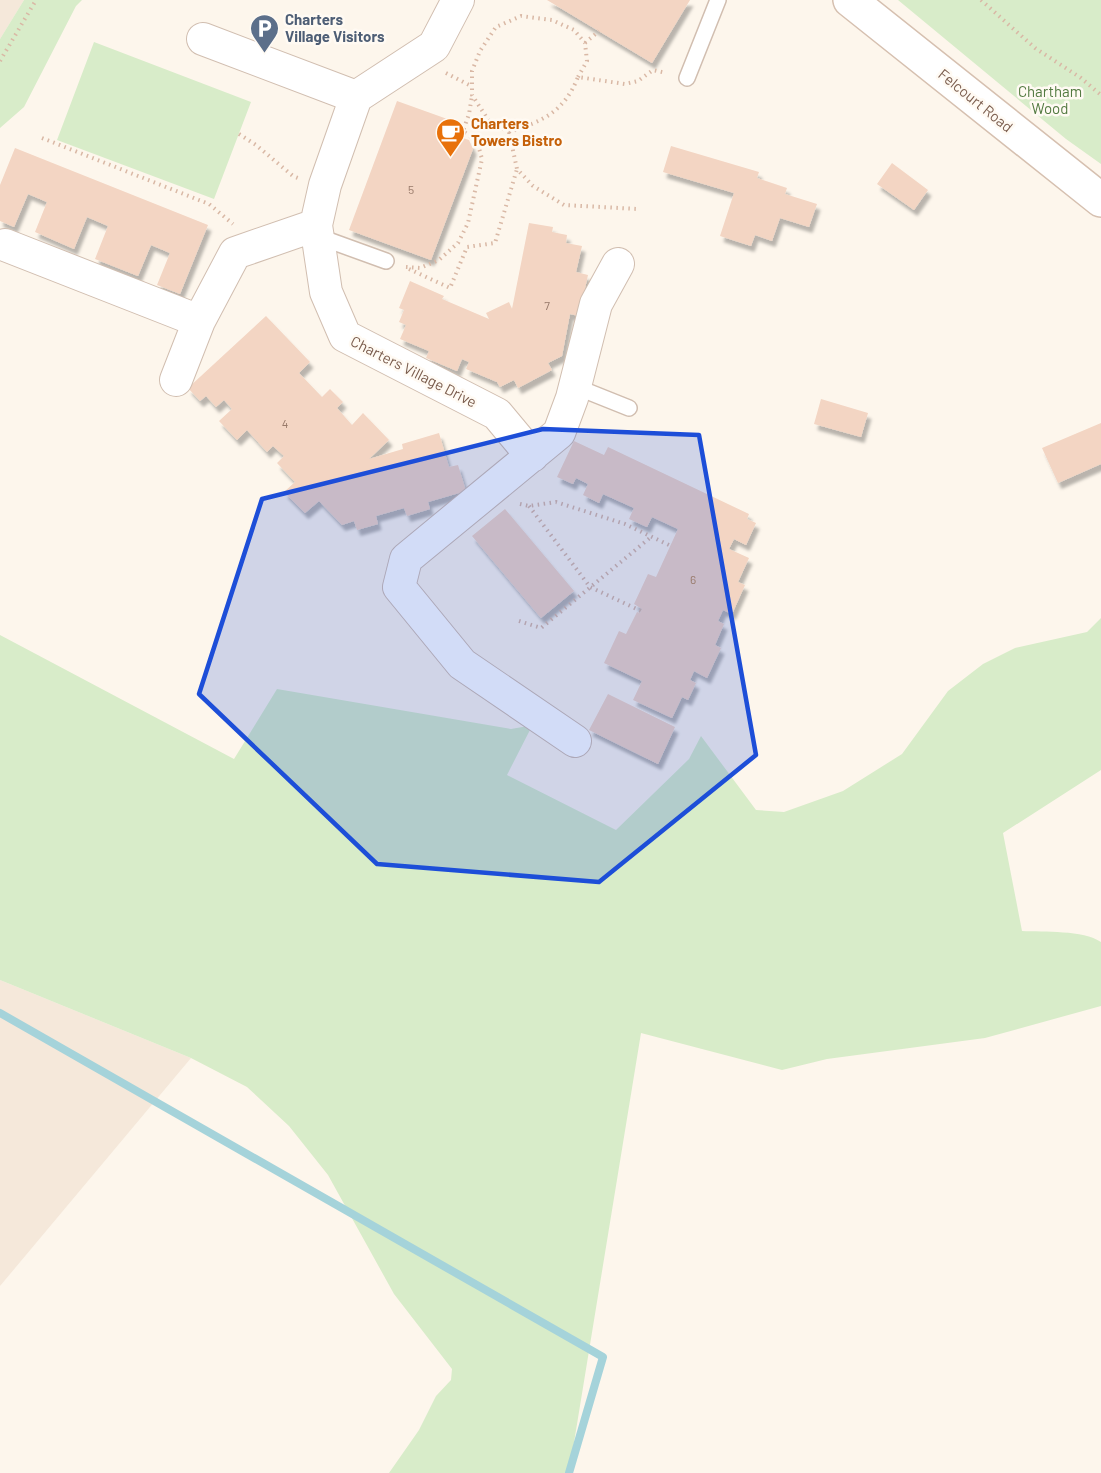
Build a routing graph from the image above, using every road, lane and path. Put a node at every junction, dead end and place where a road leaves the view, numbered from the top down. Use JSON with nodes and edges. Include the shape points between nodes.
{"nodes":[{"id":1,"x":36,"y":0,"type":"edge"},
{"id":2,"x":458,"y":0,"type":"edge"},
{"id":3,"x":718,"y":0,"type":"edge"},
{"id":4,"x":850,"y":0,"type":"edge"},
{"id":5,"x":981,"y":0,"type":"edge"},
{"id":6,"x":599,"y":31,"type":"dead end"},
{"id":7,"x":203,"y":39,"type":"dead end"},
{"id":8,"x":585,"y":43,"type":"junction"},
{"id":9,"x":0,"y":61,"type":"edge"},
{"id":10,"x":578,"y":77,"type":"junction"},
{"id":11,"x":687,"y":78,"type":"joint"},
{"id":12,"x":472,"y":95,"type":"junction"},
{"id":13,"x":1101,"y":95,"type":"edge"},
{"id":14,"x":356,"y":97,"type":"junction"},
{"id":15,"x":509,"y":132,"type":"junction"},
{"id":16,"x":239,"y":134,"type":"dead end"},
{"id":17,"x":42,"y":138,"type":"dead end"},
{"id":18,"x":517,"y":169,"type":"junction"},
{"id":19,"x":325,"y":185,"type":"junction"},
{"id":20,"x":1101,"y":200,"type":"edge"},
{"id":21,"x":638,"y":209,"type":"dead end"},
{"id":22,"x":316,"y":230,"type":"junction"},
{"id":23,"x":4,"y":245,"type":"dead end"},
{"id":24,"x":244,"y":249,"type":"junction"},
{"id":25,"x":386,"y":261,"type":"dead end"},
{"id":26,"x":618,"y":264,"type":"dead end"},
{"id":27,"x":199,"y":321,"type":"junction"},
{"id":28,"x":176,"y":380,"type":"dead end"},
{"id":29,"x":574,"y":386,"type":"junction"},
{"id":30,"x":629,"y":408,"type":"dead end"},
{"id":31,"x":532,"y":456,"type":"junction"},
{"id":32,"x":498,"y":484,"type":"junction"},
{"id":33,"x":529,"y":506,"type":"junction"},
{"id":34,"x":651,"y":537,"type":"junction"},
{"id":35,"x":670,"y":546,"type":"dead end"},
{"id":36,"x":590,"y":587,"type":"junction"},
{"id":37,"x":641,"y":611,"type":"dead end"},
{"id":38,"x":519,"y":621,"type":"dead end"},
{"id":39,"x":575,"y":741,"type":"dead end"}],
"edges":[{"from":1,"to":9,"type":"path"},
{"from":2,"to":14,"type":"street","via":[[434,46]]},
{"from":3,"to":11,"type":"lane"},
{"from":4,"to":20,"type":"street","name":"Felcourt Road"},
{"from":5,"to":13,"type":"path","via":[[1035,48]]},
{"from":6,"to":8,"type":"path"},
{"from":7,"to":14,"type":"street"},
{"from":8,"to":10,"type":"path","via":[[587,61]]},
{"from":8,"to":12,"type":"path","via":[[574,30],[552,20],[521,16],[496,27],[472,71]]},
{"from":10,"to":11,"type":"path","via":[[625,84],[639,81],[653,70]]},
{"from":10,"to":15,"type":"path","via":[[555,112],[538,123]]},
{"from":12,"to":15,"type":"path","via":[[489,121]]},
{"from":12,"to":18,"type":"path","via":[[463,131],[477,141],[482,159],[468,223],[458,243],[439,260],[420,268],[404,267],[450,288],[467,247],[495,243]]},
{"from":14,"to":19,"type":"street","name":"Charters Village Drive"},
{"from":15,"to":18,"type":"path"},
{"from":16,"to":19,"type":"path","via":[[293,176]]},
{"from":17,"to":24,"type":"path","via":[[209,204],[232,224]]},
{"from":18,"to":21,"type":"path","via":[[533,186],[564,205]]},
{"from":19,"to":22,"type":"street","name":"Charters Village Drive"},
{"from":22,"to":24,"type":"street"},
{"from":22,"to":25,"type":"lane"},
{"from":22,"to":31,"type":"street","name":"Charters Village Drive","via":[[326,292],[345,336],[497,414]]},
{"from":23,"to":27,"type":"street"},
{"from":24,"to":27,"type":"street","via":[[235,253]]},
{"from":26,"to":29,"type":"street","via":[[596,304]]},
{"from":27,"to":28,"type":"street"},
{"from":29,"to":30,"type":"lane"},
{"from":29,"to":31,"type":"street","via":[[559,433]]},
{"from":31,"to":32,"type":"street"},
{"from":32,"to":33,"type":"path","via":[[513,502]]},
{"from":32,"to":39,"type":"street","via":[[405,559],[399,587],[462,664]]},
{"from":33,"to":34,"type":"path","via":[[556,502],[625,524]]},
{"from":33,"to":36,"type":"path"},
{"from":34,"to":35,"type":"path"},
{"from":34,"to":36,"type":"path"},
{"from":36,"to":37,"type":"path"},
{"from":36,"to":38,"type":"path","via":[[541,628]]}]}
